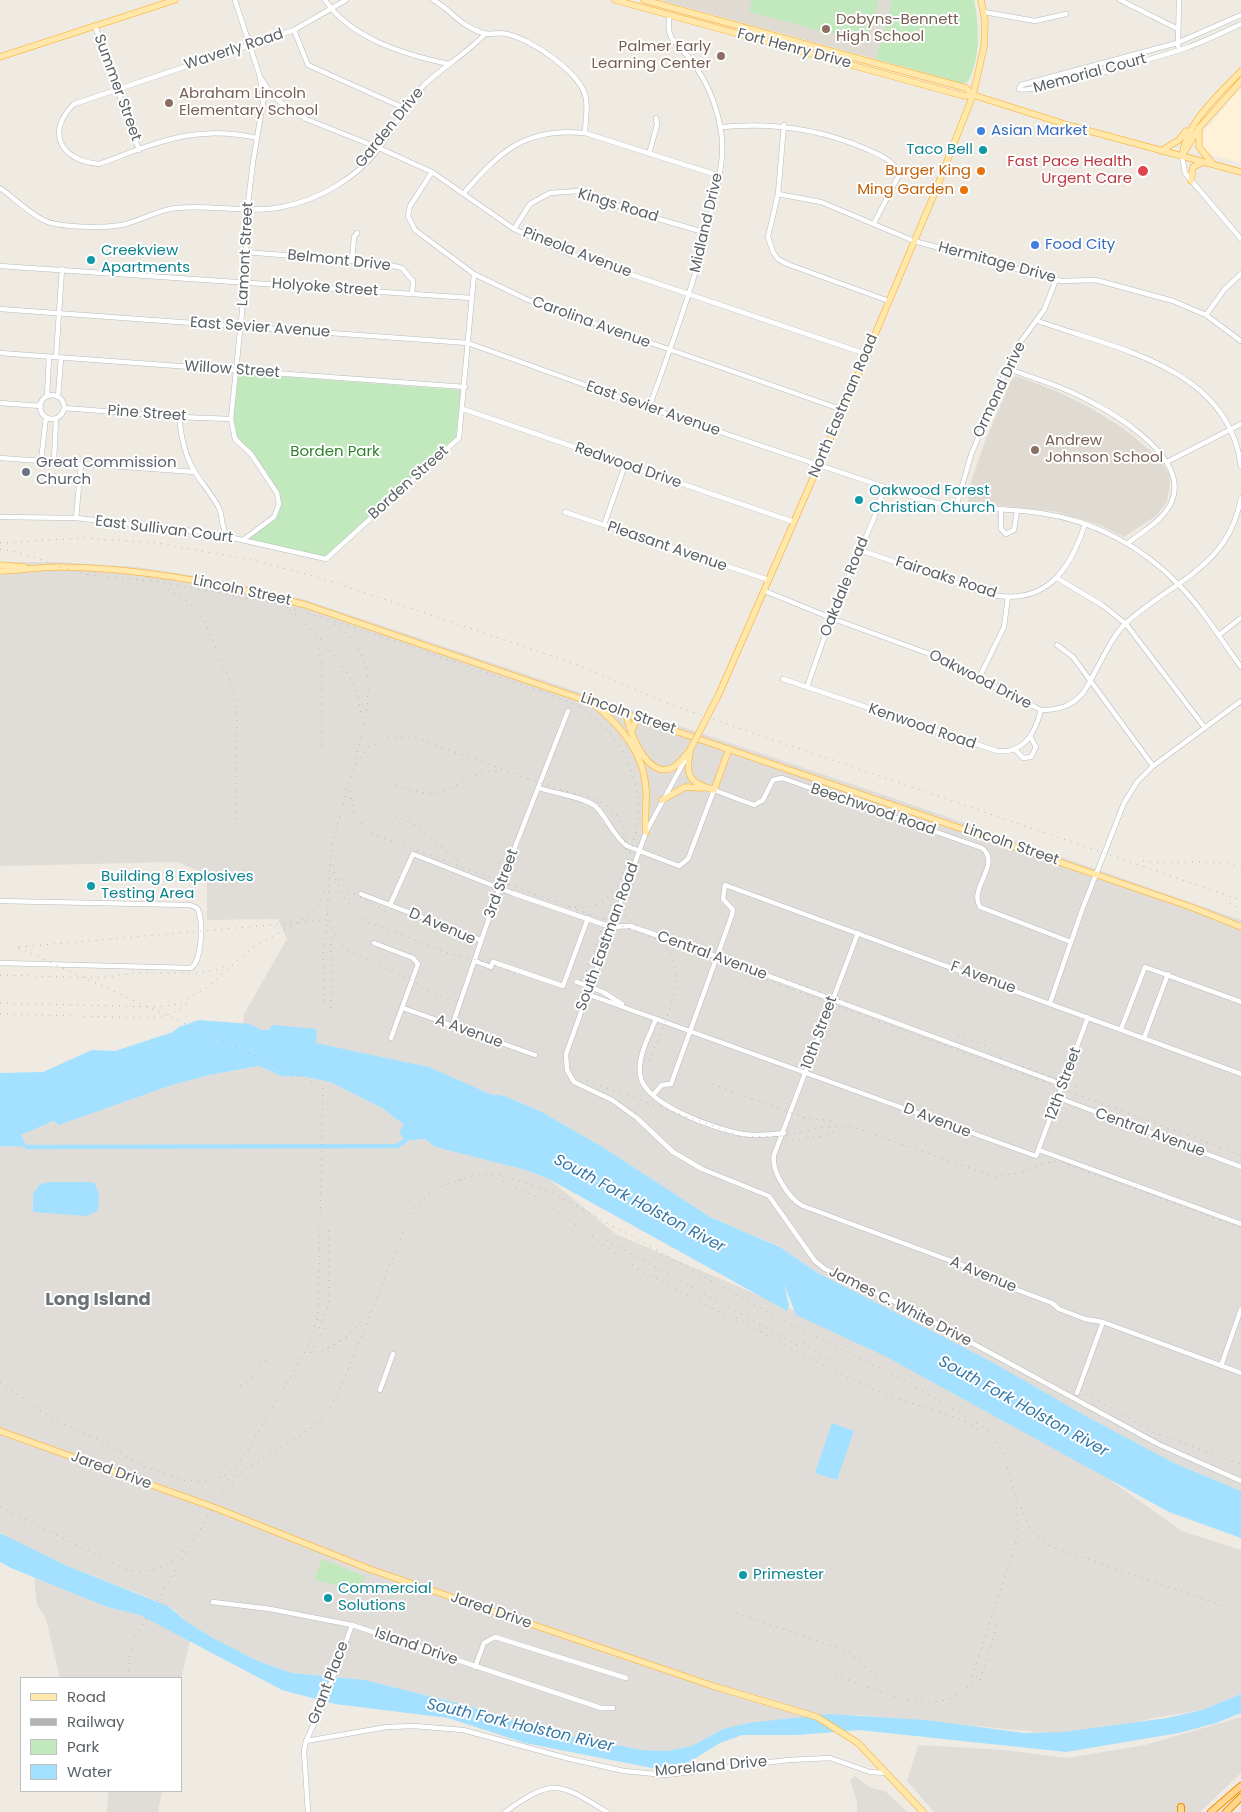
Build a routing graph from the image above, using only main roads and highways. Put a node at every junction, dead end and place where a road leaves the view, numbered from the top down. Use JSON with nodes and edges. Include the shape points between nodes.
{"nodes":[{"id":1,"x":175,"y":0,"type":"edge"},
{"id":2,"x":615,"y":0,"type":"edge"},
{"id":3,"x":644,"y":0,"type":"edge"},
{"id":4,"x":981,"y":0,"type":"edge"},
{"id":5,"x":0,"y":57,"type":"edge"},
{"id":6,"x":1241,"y":71,"type":"edge"},
{"id":7,"x":1241,"y":81,"type":"edge"},
{"id":8,"x":973,"y":95,"type":"junction"},
{"id":9,"x":1202,"y":115,"type":"junction"},
{"id":10,"x":1199,"y":128,"type":"junction"},
{"id":11,"x":1161,"y":150,"type":"junction"},
{"id":12,"x":1182,"y":156,"type":"junction"},
{"id":13,"x":1204,"y":162,"type":"junction"},
{"id":14,"x":1213,"y":164,"type":"junction"},
{"id":15,"x":1241,"y":172,"type":"edge"},
{"id":16,"x":1191,"y":181,"type":"road end"},
{"id":17,"x":0,"y":565,"type":"edge"},
{"id":18,"x":32,"y":568,"type":"junction"},
{"id":19,"x":0,"y":571,"type":"edge"},
{"id":20,"x":590,"y":702,"type":"junction"},
{"id":21,"x":626,"y":714,"type":"junction"},
{"id":22,"x":637,"y":717,"type":"junction"},
{"id":23,"x":631,"y":733,"type":"junction"},
{"id":24,"x":729,"y":749,"type":"junction"},
{"id":25,"x":690,"y":750,"type":"junction"},
{"id":26,"x":710,"y":789,"type":"junction"},
{"id":27,"x":662,"y":800,"type":"road end"},
{"id":28,"x":646,"y":832,"type":"road end"},
{"id":29,"x":1241,"y":927,"type":"edge"},
{"id":30,"x":0,"y":1431,"type":"edge"},
{"id":31,"x":1241,"y":1786,"type":"edge"},
{"id":32,"x":1241,"y":1797,"type":"edge"},
{"id":33,"x":1234,"y":1804,"type":"junction"},
{"id":34,"x":923,"y":1812,"type":"edge"},
{"id":35,"x":1212,"y":1812,"type":"edge"},
{"id":36,"x":1221,"y":1812,"type":"edge"},
{"id":37,"x":1226,"y":1812,"type":"edge"}],
"edges":[{"from":1,"to":5,"type":"main road"},
{"from":2,"to":8,"type":"main road","name":"Fort Henry Drive","via":[[964,96]]},
{"from":3,"to":8,"type":"main road","name":"Fort Henry Drive","via":[[966,88]]},
{"from":4,"to":8,"type":"main road","name":"North Eastman Road","via":[[984,47]]},
{"from":6,"to":9,"type":"main road"},
{"from":7,"to":10,"type":"main road"},
{"from":8,"to":11,"type":"main road","name":"Fort Henry Drive"},
{"from":8,"to":25,"type":"main road","name":"North Eastman Road","bridge":true,"via":[[770,580]]},
{"from":9,"to":11,"type":"main road","via":[[1189,125],[1179,140]]},
{"from":9,"to":12,"type":"main road","via":[[1188,134]]},
{"from":10,"to":12,"type":"main road"},
{"from":10,"to":14,"type":"main road","via":[[1199,147]]},
{"from":11,"to":12,"type":"main road","name":"Fort Henry Drive"},
{"from":12,"to":13,"type":"main road","name":"Fort Henry Drive"},
{"from":13,"to":14,"type":"main road","name":"Fort Henry Drive"},
{"from":13,"to":16,"type":"main road","via":[[1193,167]]},
{"from":14,"to":15,"type":"main road","name":"Fort Henry Drive"},
{"from":17,"to":18,"type":"main road"},
{"from":18,"to":19,"type":"main road","name":"Lincoln Street"},
{"from":18,"to":20,"type":"main road","name":"Lincoln Street","via":[[98,569],[160,575],[270,596],[349,618]]},
{"from":20,"to":21,"type":"main road","name":"Lincoln Street"},
{"from":20,"to":28,"type":"main road","via":[[618,725],[636,752],[646,788]]},
{"from":21,"to":22,"type":"main road","name":"Lincoln Street"},
{"from":21,"to":23,"type":"main road"},
{"from":22,"to":23,"type":"main road"},
{"from":22,"to":24,"type":"main road","name":"Lincoln Street"},
{"from":23,"to":25,"type":"main road","via":[[646,760],[657,769],[674,767]]},
{"from":24,"to":26,"type":"main road"},
{"from":24,"to":29,"type":"main road","name":"Lincoln Street"},
{"from":25,"to":26,"type":"main road","via":[[688,773],[693,782]]},
{"from":26,"to":27,"type":"main road","via":[[685,787]]},
{"from":30,"to":34,"type":"main road","name":"Jared Drive","via":[[213,1507],[372,1570],[713,1686],[806,1713],[838,1728],[858,1743]]},
{"from":31,"to":35,"type":"highway"},
{"from":32,"to":33,"type":"highway"},
{"from":33,"to":36,"type":"highway"},
{"from":33,"to":37,"type":"highway"}]}
